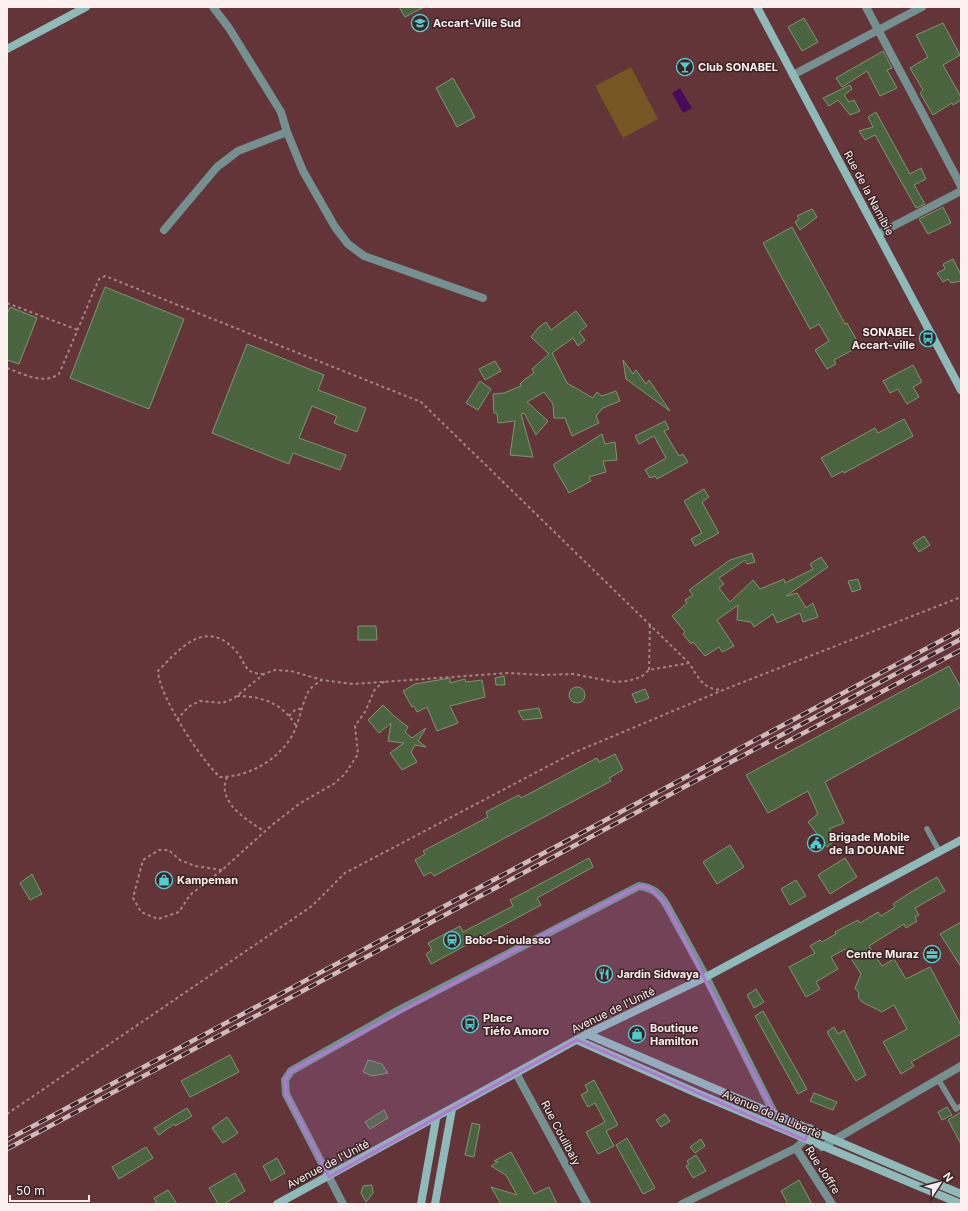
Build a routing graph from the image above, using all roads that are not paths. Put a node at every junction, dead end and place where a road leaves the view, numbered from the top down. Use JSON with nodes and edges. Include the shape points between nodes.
{"nodes":[{"id":1,"x":86,"y":7,"type":"edge"},
{"id":2,"x":212,"y":7,"type":"edge"},
{"id":3,"x":756,"y":7,"type":"edge"},
{"id":4,"x":866,"y":7,"type":"edge"},
{"id":5,"x":922,"y":7,"type":"edge"},
{"id":6,"x":878,"y":30,"type":"junction"},
{"id":7,"x":7,"y":49,"type":"edge"},
{"id":8,"x":793,"y":75,"type":"junction"},
{"id":9,"x":287,"y":132,"type":"junction"},
{"id":10,"x":961,"y":186,"type":"edge"},
{"id":11,"x":961,"y":191,"type":"edge"},
{"id":12,"x":164,"y":230,"type":"dead end"},
{"id":13,"x":878,"y":234,"type":"junction"},
{"id":14,"x":483,"y":298,"type":"dead end"},
{"id":15,"x":961,"y":390,"type":"edge"},
{"id":16,"x":927,"y":829,"type":"dead end"},
{"id":17,"x":961,"y":840,"type":"edge"},
{"id":18,"x":939,"y":852,"type":"junction"},
{"id":19,"x":706,"y":977,"type":"junction"},
{"id":20,"x":588,"y":1034,"type":"junction"},
{"id":21,"x":577,"y":1040,"type":"junction"},
{"id":22,"x":961,"y":1066,"type":"edge"},
{"id":23,"x":516,"y":1073,"type":"junction"},
{"id":24,"x":938,"y":1079,"type":"junction"},
{"id":25,"x":961,"y":1106,"type":"edge"},
{"id":26,"x":452,"y":1109,"type":"junction"},
{"id":27,"x":774,"y":1113,"type":"junction"},
{"id":28,"x":436,"y":1119,"type":"junction"},
{"id":29,"x":777,"y":1127,"type":"junction"},
{"id":30,"x":810,"y":1128,"type":"junction"},
{"id":31,"x":834,"y":1139,"type":"junction"},
{"id":32,"x":805,"y":1140,"type":"junction"},
{"id":33,"x":822,"y":1147,"type":"junction"},
{"id":34,"x":796,"y":1148,"type":"junction"},
{"id":35,"x":328,"y":1177,"type":"junction"},
{"id":36,"x":961,"y":1194,"type":"edge"},
{"id":37,"x":277,"y":1204,"type":"edge"},
{"id":38,"x":343,"y":1204,"type":"edge"},
{"id":39,"x":421,"y":1204,"type":"edge"},
{"id":40,"x":434,"y":1204,"type":"edge"},
{"id":41,"x":587,"y":1204,"type":"edge"},
{"id":42,"x":682,"y":1204,"type":"edge"},
{"id":43,"x":832,"y":1204,"type":"edge"},
{"id":44,"x":961,"y":1204,"type":"edge"}],
"edges":[{"from":1,"to":7,"type":"main road"},
{"from":2,"to":9,"type":"street","via":[[229,28],[274,99]]},
{"from":3,"to":8,"type":"main road","name":"Rue de la Namibie"},
{"from":4,"to":6,"type":"street"},
{"from":5,"to":6,"type":"street"},
{"from":6,"to":8,"type":"street"},
{"from":6,"to":10,"type":"street"},
{"from":8,"to":13,"type":"main road","name":"Rue de la Namibie"},
{"from":9,"to":12,"type":"street","via":[[238,151],[217,167]]},
{"from":9,"to":14,"type":"street","via":[[302,171],[348,244],[364,256]]},
{"from":11,"to":13,"type":"street"},
{"from":13,"to":15,"type":"main road","name":"Rue de la Namibie"},
{"from":16,"to":18,"type":"lane"},
{"from":17,"to":18,"type":"main road","name":"Avenue de l'Unité"},
{"from":18,"to":19,"type":"main road","name":"Avenue de l'Unité"},
{"from":19,"to":20,"type":"main road","name":"Avenue de l'Unité"},
{"from":19,"to":27,"type":"street"},
{"from":19,"to":35,"type":"street","via":[[659,894],[650,888],[640,886],[399,1010],[302,1064],[291,1071],[285,1080],[286,1094]]},
{"from":20,"to":21,"type":"main road","name":"Avenue de l'Unité"},
{"from":20,"to":27,"type":"main road","name":"Avenue de la Liberté"},
{"from":21,"to":23,"type":"main road","name":"Avenue de l'Unité"},
{"from":21,"to":29,"type":"main road","name":"Avenue de la Liberté"},
{"from":22,"to":24,"type":"street"},
{"from":23,"to":26,"type":"main road","name":"Avenue de l'Unité"},
{"from":23,"to":41,"type":"street","name":"Rue Coulibaly"},
{"from":24,"to":25,"type":"lane","via":[[956,1109]]},
{"from":24,"to":31,"type":"street"},
{"from":26,"to":28,"type":"main road","name":"Avenue de l'Unité"},
{"from":26,"to":40,"type":"main road"},
{"from":27,"to":29,"type":"street"},
{"from":27,"to":30,"type":"main road","name":"Avenue de la Liberté"},
{"from":28,"to":35,"type":"main road","name":"Avenue de l'Unité"},
{"from":28,"to":39,"type":"main road"},
{"from":29,"to":32,"type":"main road","name":"Avenue de la Liberté"},
{"from":30,"to":31,"type":"main road","name":"Avenue de la Liberté"},
{"from":30,"to":32,"type":"street"},
{"from":31,"to":33,"type":"street"},
{"from":31,"to":36,"type":"main road","name":"Avenue de la Liberté"},
{"from":32,"to":33,"type":"main road","name":"Avenue de la Liberté"},
{"from":32,"to":34,"type":"street"},
{"from":33,"to":44,"type":"main road","name":"Avenue de la Liberté"},
{"from":34,"to":42,"type":"street"},
{"from":34,"to":43,"type":"street","name":"Rue Joffre"},
{"from":35,"to":37,"type":"main road","name":"Avenue de l'Unité"},
{"from":35,"to":38,"type":"street"}]}
